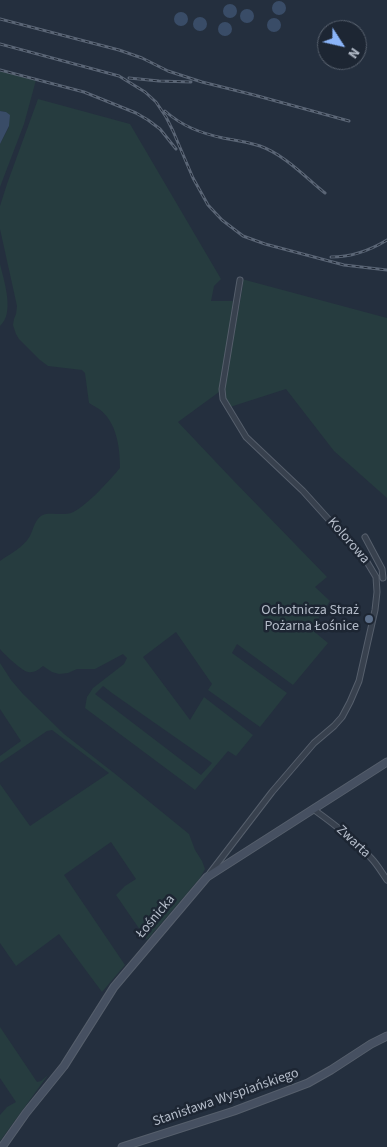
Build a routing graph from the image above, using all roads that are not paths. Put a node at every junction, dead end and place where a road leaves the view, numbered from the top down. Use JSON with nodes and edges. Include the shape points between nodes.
{"nodes":[{"id":1,"x":240,"y":280,"type":"dead end"},
{"id":2,"x":365,"y":537,"type":"dead end"},
{"id":3,"x":376,"y":577,"type":"junction"},
{"id":4,"x":385,"y":579,"type":"edge"},
{"id":5,"x":387,"y":762,"type":"edge"},
{"id":6,"x":313,"y":809,"type":"junction"},
{"id":7,"x":207,"y":877,"type":"junction"},
{"id":8,"x":387,"y":880,"type":"edge"},
{"id":9,"x":387,"y":1036,"type":"edge"},
{"id":10,"x":2,"y":1147,"type":"edge"},
{"id":11,"x":122,"y":1147,"type":"edge"}],
"edges":[{"from":1,"to":3,"type":"street","name":"Kolorowa","via":[[222,389],[224,399],[246,437],[303,491],[359,552]]},
{"from":2,"to":4,"type":"street"},
{"from":3,"to":4,"type":"street"},
{"from":3,"to":7,"type":"street","name":"Kolorowa","via":[[375,610],[359,682],[342,717],[314,743],[272,792]]},
{"from":5,"to":6,"type":"street","name":"Łośnicka"},
{"from":6,"to":7,"type":"street","name":"Łośnicka"},
{"from":6,"to":8,"type":"street","name":"Zwarta","via":[[359,845]]},
{"from":7,"to":10,"type":"street","name":"Łośnicka","via":[[114,987],[64,1066]]},
{"from":9,"to":11,"type":"street","name":"Stanisława Wyspiańskiego","via":[[308,1083],[234,1112]]}]}
